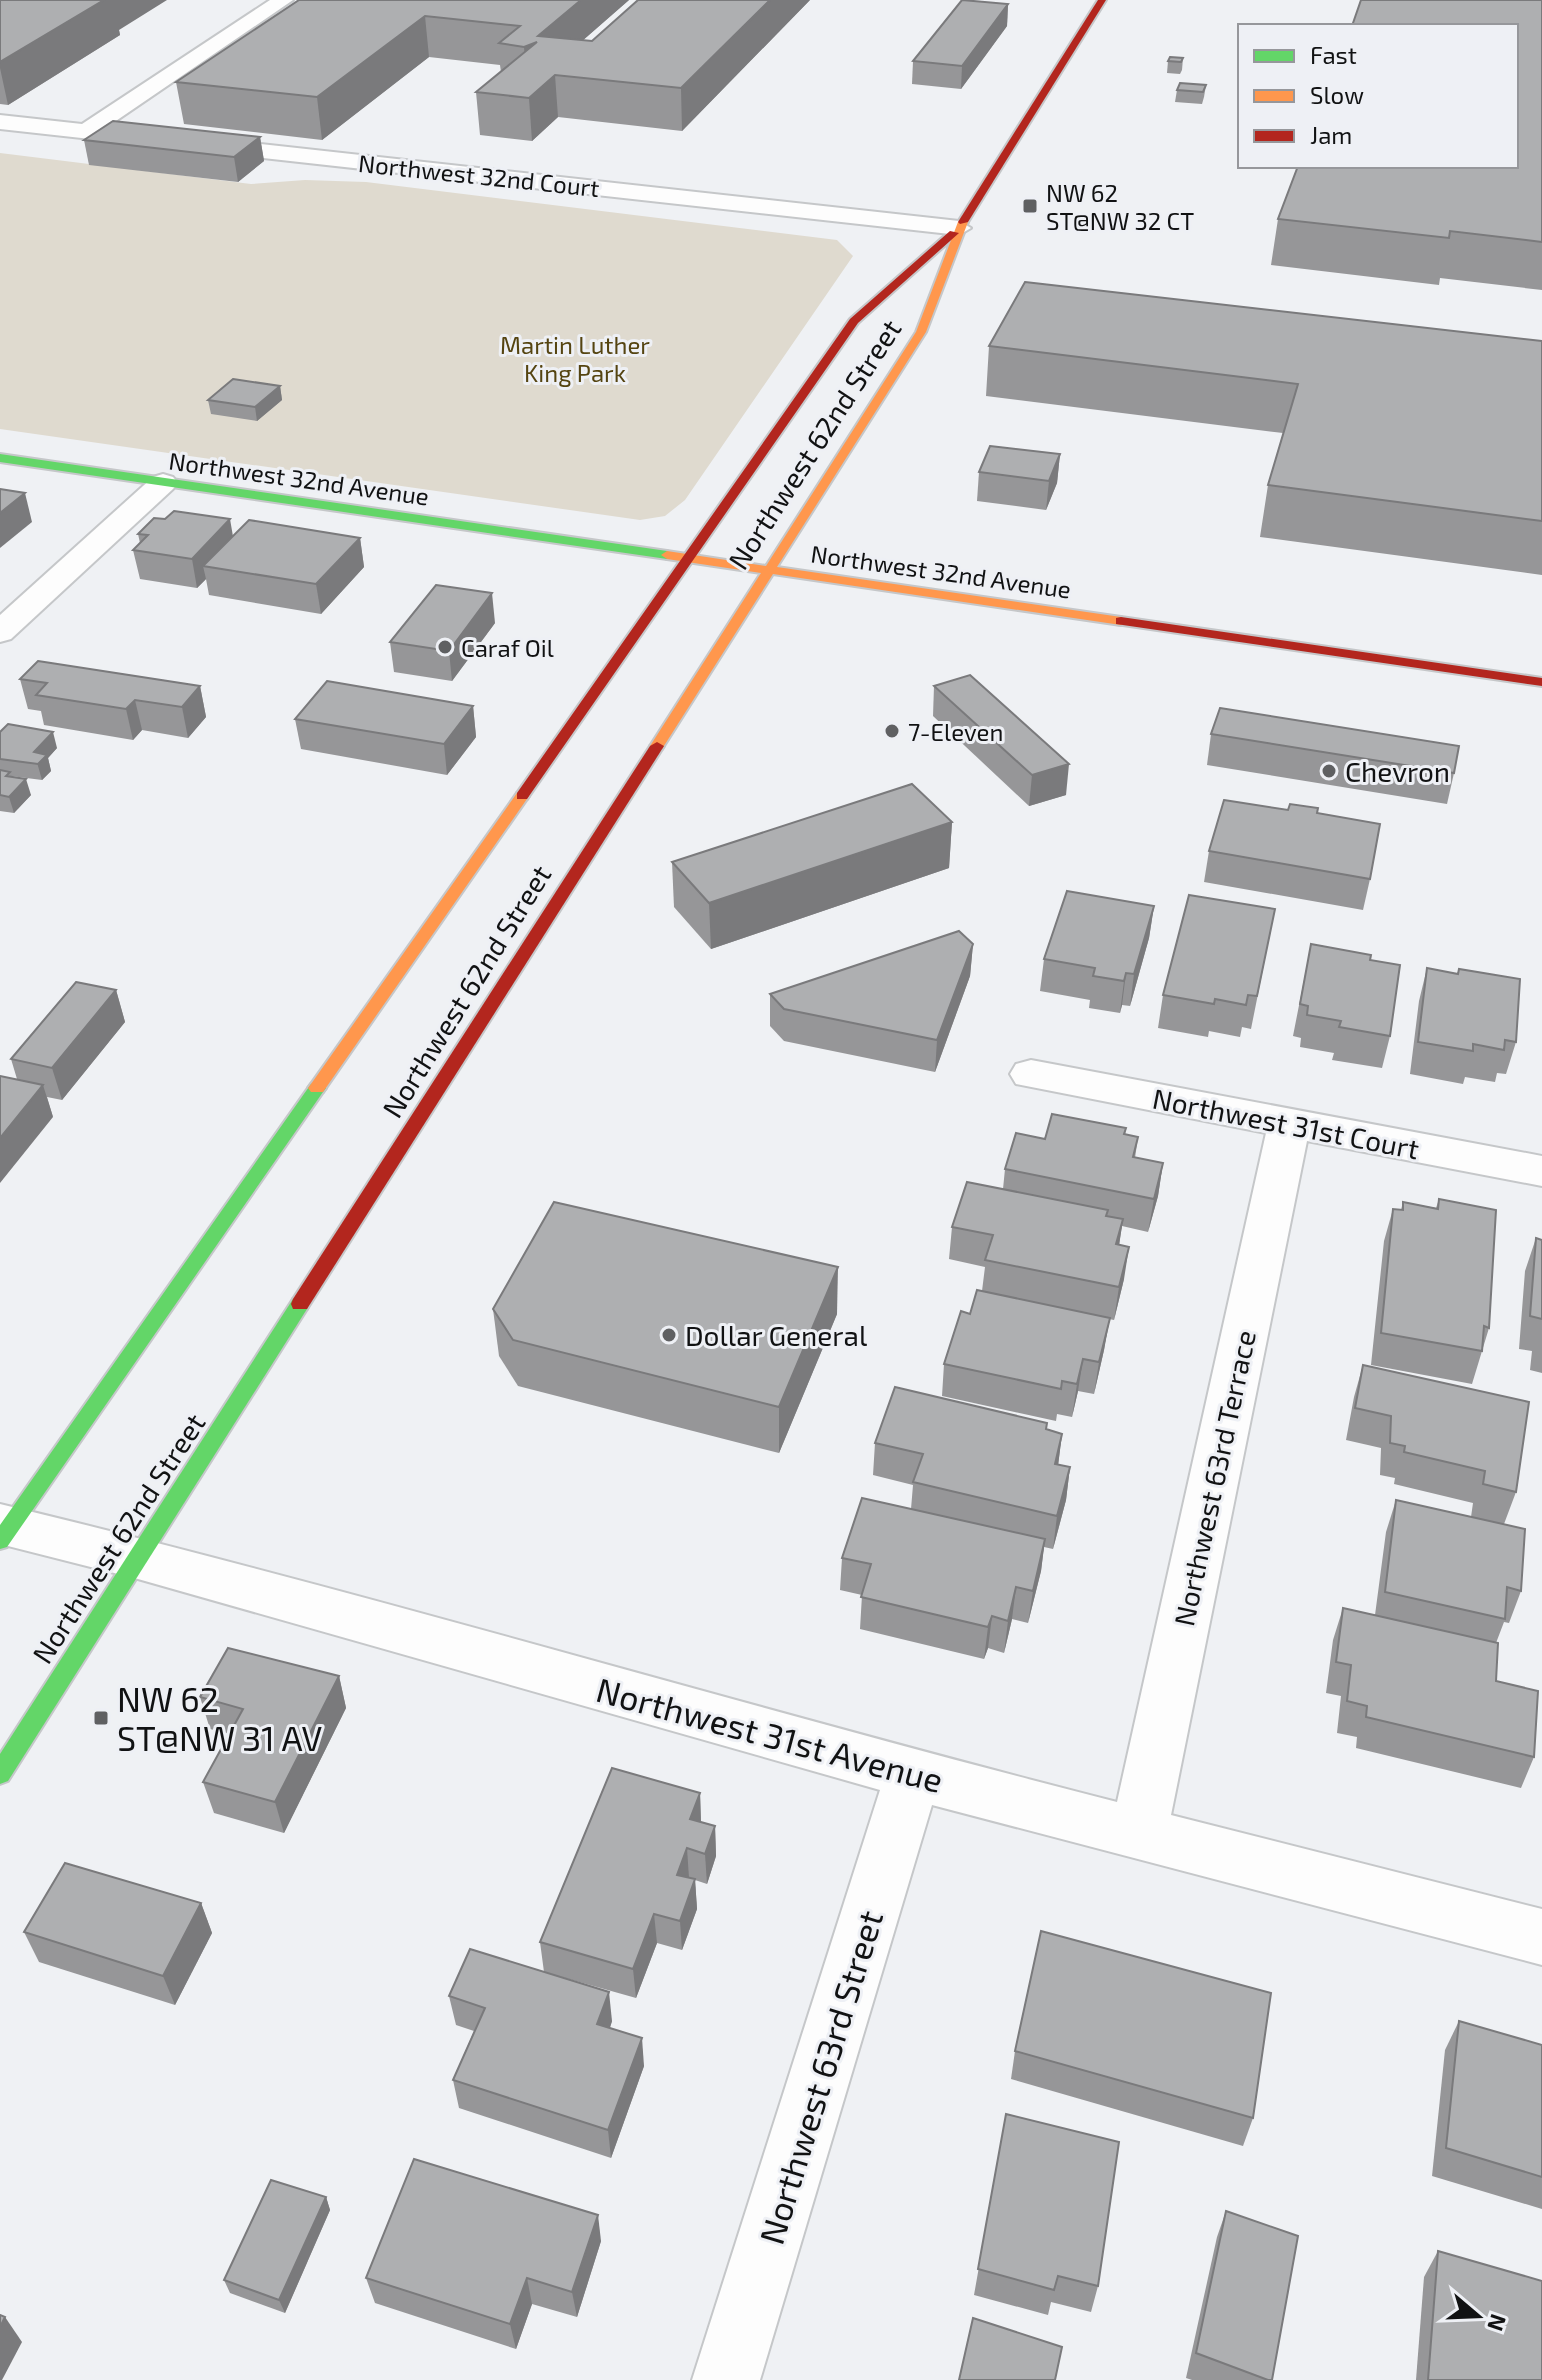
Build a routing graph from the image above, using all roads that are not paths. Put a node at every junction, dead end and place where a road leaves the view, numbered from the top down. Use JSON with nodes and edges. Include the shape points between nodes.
{"nodes":[{"id":1,"x":283,"y":0,"type":"edge"},
{"id":2,"x":1102,"y":0,"type":"edge"},
{"id":3,"x":0,"y":122,"type":"edge"},
{"id":4,"x":87,"y":131,"type":"junction"},
{"id":5,"x":959,"y":228,"type":"junction"},
{"id":6,"x":0,"y":458,"type":"edge"},
{"id":7,"x":163,"y":483,"type":"junction"},
{"id":8,"x":689,"y":558,"type":"junction"},
{"id":9,"x":767,"y":569,"type":"junction"},
{"id":10,"x":0,"y":632,"type":"edge"},
{"id":11,"x":1542,"y":682,"type":"edge"},
{"id":12,"x":1031,"y":1074,"type":"dead end"},
{"id":13,"x":1289,"y":1123,"type":"junction"},
{"id":14,"x":1542,"y":1171,"type":"edge"},
{"id":15,"x":3,"y":1530,"type":"edge"},
{"id":16,"x":138,"y":1558,"type":"junction"},
{"id":17,"x":0,"y":1774,"type":"edge"},
{"id":18,"x":913,"y":1775,"type":"junction"},
{"id":19,"x":1139,"y":1833,"type":"junction"},
{"id":20,"x":1542,"y":1937,"type":"edge"},
{"id":21,"x":726,"y":2380,"type":"edge"}],
"edges":[{"from":1,"to":4,"type":"street"},
{"from":2,"to":5,"type":"main road","name":"Northwest 62nd Street"},
{"from":3,"to":4,"type":"street","name":"Northwest 32nd Court"},
{"from":4,"to":5,"type":"street","name":"Northwest 32nd Court"},
{"from":5,"to":8,"type":"main road","name":"Northwest 62nd Street","via":[[854,321]]},
{"from":5,"to":9,"type":"main road","name":"Northwest 62nd Street","via":[[921,332]]},
{"from":6,"to":7,"type":"main road","name":"Northwest 32nd Avenue"},
{"from":7,"to":8,"type":"main road","name":"Northwest 32nd Avenue"},
{"from":7,"to":10,"type":"street"},
{"from":8,"to":9,"type":"main road","name":"Northwest 32nd Avenue"},
{"from":8,"to":15,"type":"main road","name":"Northwest 62nd Street"},
{"from":9,"to":11,"type":"main road","name":"Northwest 32nd Avenue"},
{"from":9,"to":16,"type":"main road","name":"Northwest 62nd Street"},
{"from":12,"to":13,"type":"street","name":"Northwest 31st Court"},
{"from":13,"to":14,"type":"street","name":"Northwest 31st Court"},
{"from":13,"to":19,"type":"street","name":"Northwest 63rd Terrace"},
{"from":15,"to":16,"type":"street","name":"Northwest 31st Avenue"},
{"from":16,"to":17,"type":"main road","name":"Northwest 62nd Street"},
{"from":16,"to":18,"type":"street","name":"Northwest 31st Avenue"},
{"from":18,"to":19,"type":"street","name":"Northwest 31st Avenue"},
{"from":18,"to":21,"type":"street","name":"Northwest 63rd Street"},
{"from":19,"to":20,"type":"street","name":"Northwest 31st Avenue"}]}
